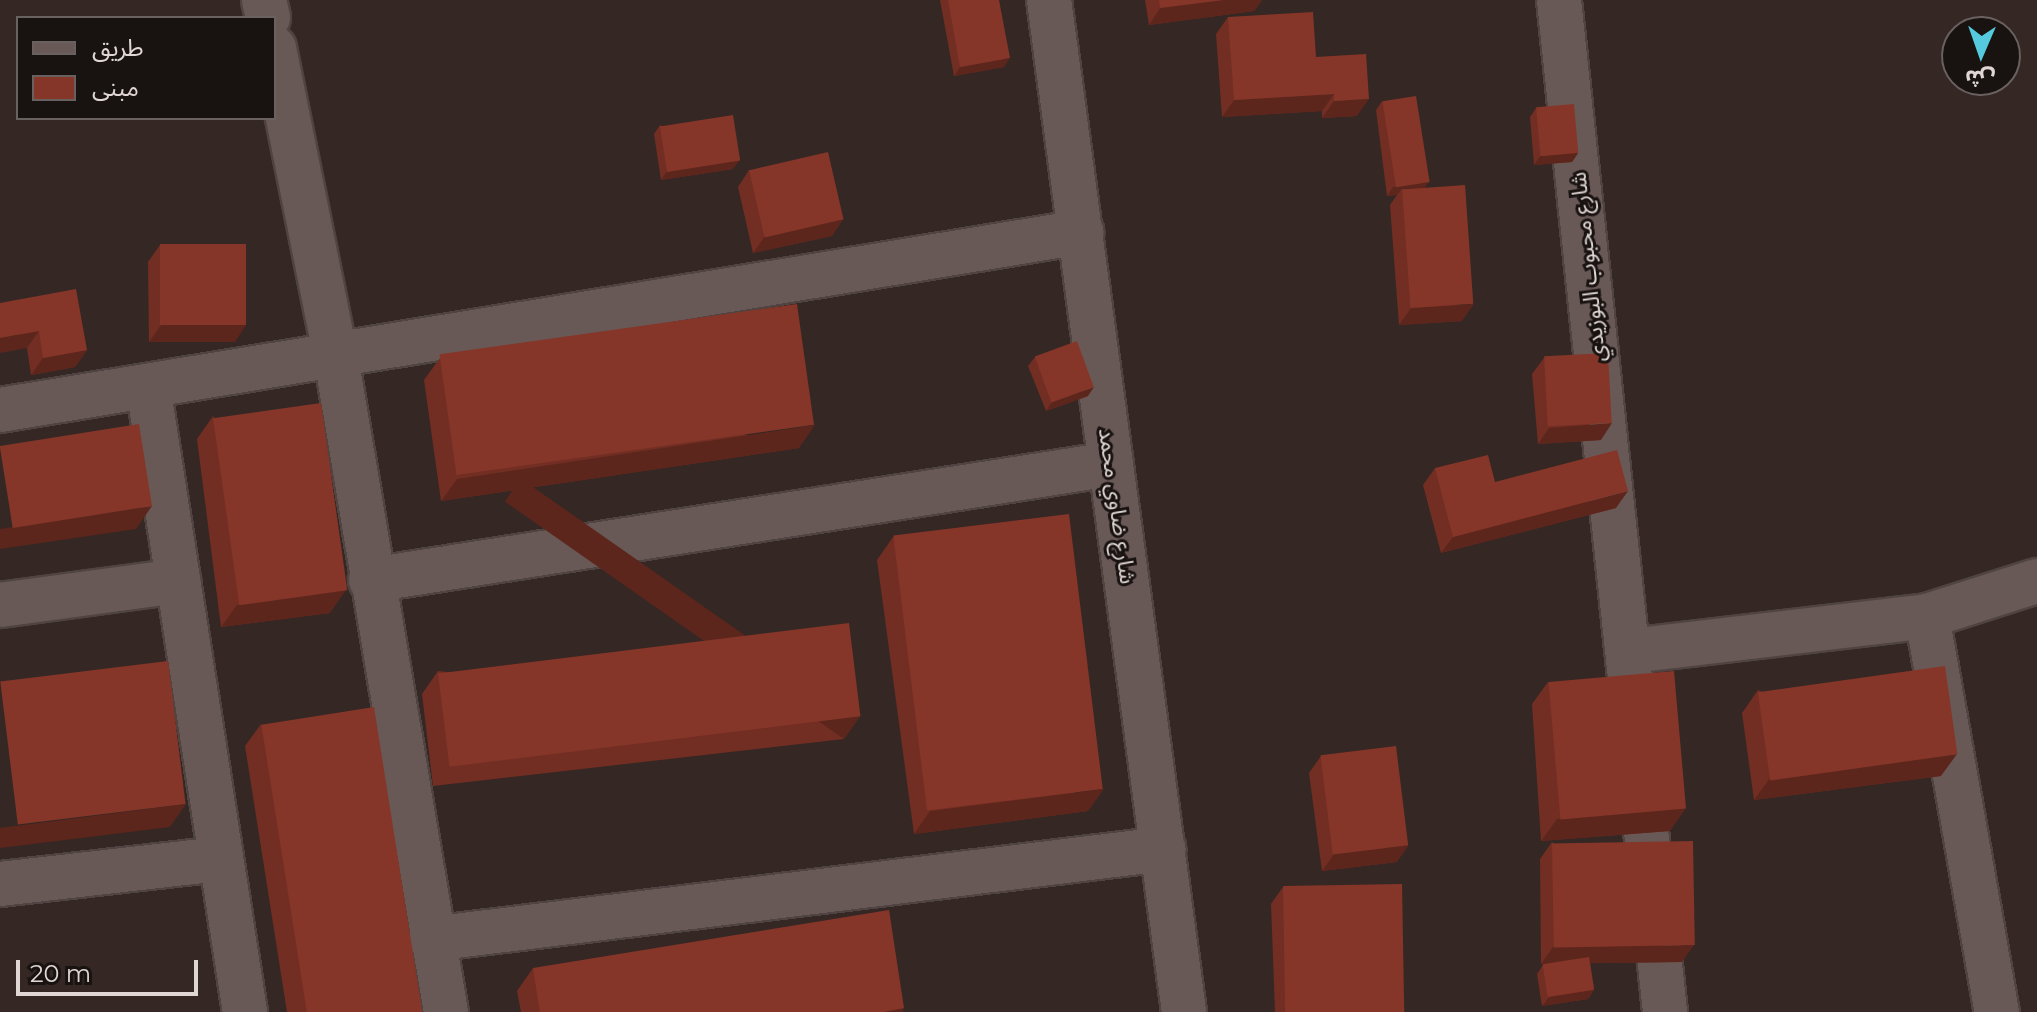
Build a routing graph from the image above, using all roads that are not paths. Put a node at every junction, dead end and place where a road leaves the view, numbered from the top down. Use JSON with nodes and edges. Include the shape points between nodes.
{"nodes":[{"id":1,"x":1049,"y":0,"type":"edge"},
{"id":2,"x":1559,"y":0,"type":"edge"},
{"id":3,"x":276,"y":58,"type":"edge"},
{"id":4,"x":1081,"y":232,"type":"junction"},
{"id":5,"x":336,"y":357,"type":"junction"},
{"id":6,"x":148,"y":386,"type":"junction"},
{"id":7,"x":0,"y":410,"type":"edge"},
{"id":8,"x":1111,"y":464,"type":"junction"},
{"id":9,"x":371,"y":580,"type":"junction"},
{"id":10,"x":178,"y":581,"type":"junction"},
{"id":11,"x":2037,"y":581,"type":"edge"},
{"id":12,"x":0,"y":605,"type":"edge"},
{"id":13,"x":1927,"y":616,"type":"junction"},
{"id":14,"x":1630,"y":651,"type":"junction"},
{"id":15,"x":1163,"y":849,"type":"junction"},
{"id":16,"x":221,"y":859,"type":"junction"},
{"id":17,"x":0,"y":884,"type":"edge"},
{"id":18,"x":431,"y":939,"type":"junction"},
{"id":19,"x":245,"y":1012,"type":"edge"},
{"id":20,"x":446,"y":1012,"type":"edge"},
{"id":21,"x":1184,"y":1012,"type":"edge"},
{"id":22,"x":1665,"y":1012,"type":"edge"},
{"id":23,"x":1997,"y":1012,"type":"edge"}],
"edges":[{"from":1,"to":4,"type":"street","name":"شارع ضاوي محمد"},
{"from":2,"to":14,"type":"street","name":"شارع محبوب البوزيدي"},
{"from":3,"to":5,"type":"street"},
{"from":4,"to":5,"type":"street"},
{"from":4,"to":8,"type":"street","name":"شارع ضاوي محمد"},
{"from":5,"to":6,"type":"street"},
{"from":5,"to":9,"type":"street"},
{"from":6,"to":7,"type":"street"},
{"from":6,"to":10,"type":"street"},
{"from":8,"to":9,"type":"street"},
{"from":8,"to":15,"type":"street","name":"شارع ضاوي محمد"},
{"from":9,"to":18,"type":"street"},
{"from":10,"to":12,"type":"street"},
{"from":10,"to":16,"type":"street"},
{"from":11,"to":13,"type":"street"},
{"from":13,"to":14,"type":"street"},
{"from":13,"to":23,"type":"street"},
{"from":14,"to":22,"type":"street","name":"شارع محبوب البوزيدي"},
{"from":15,"to":18,"type":"street"},
{"from":15,"to":21,"type":"street","name":"شارع ضاوي محمد"},
{"from":16,"to":17,"type":"street"},
{"from":16,"to":19,"type":"street"},
{"from":18,"to":20,"type":"street"}]}
